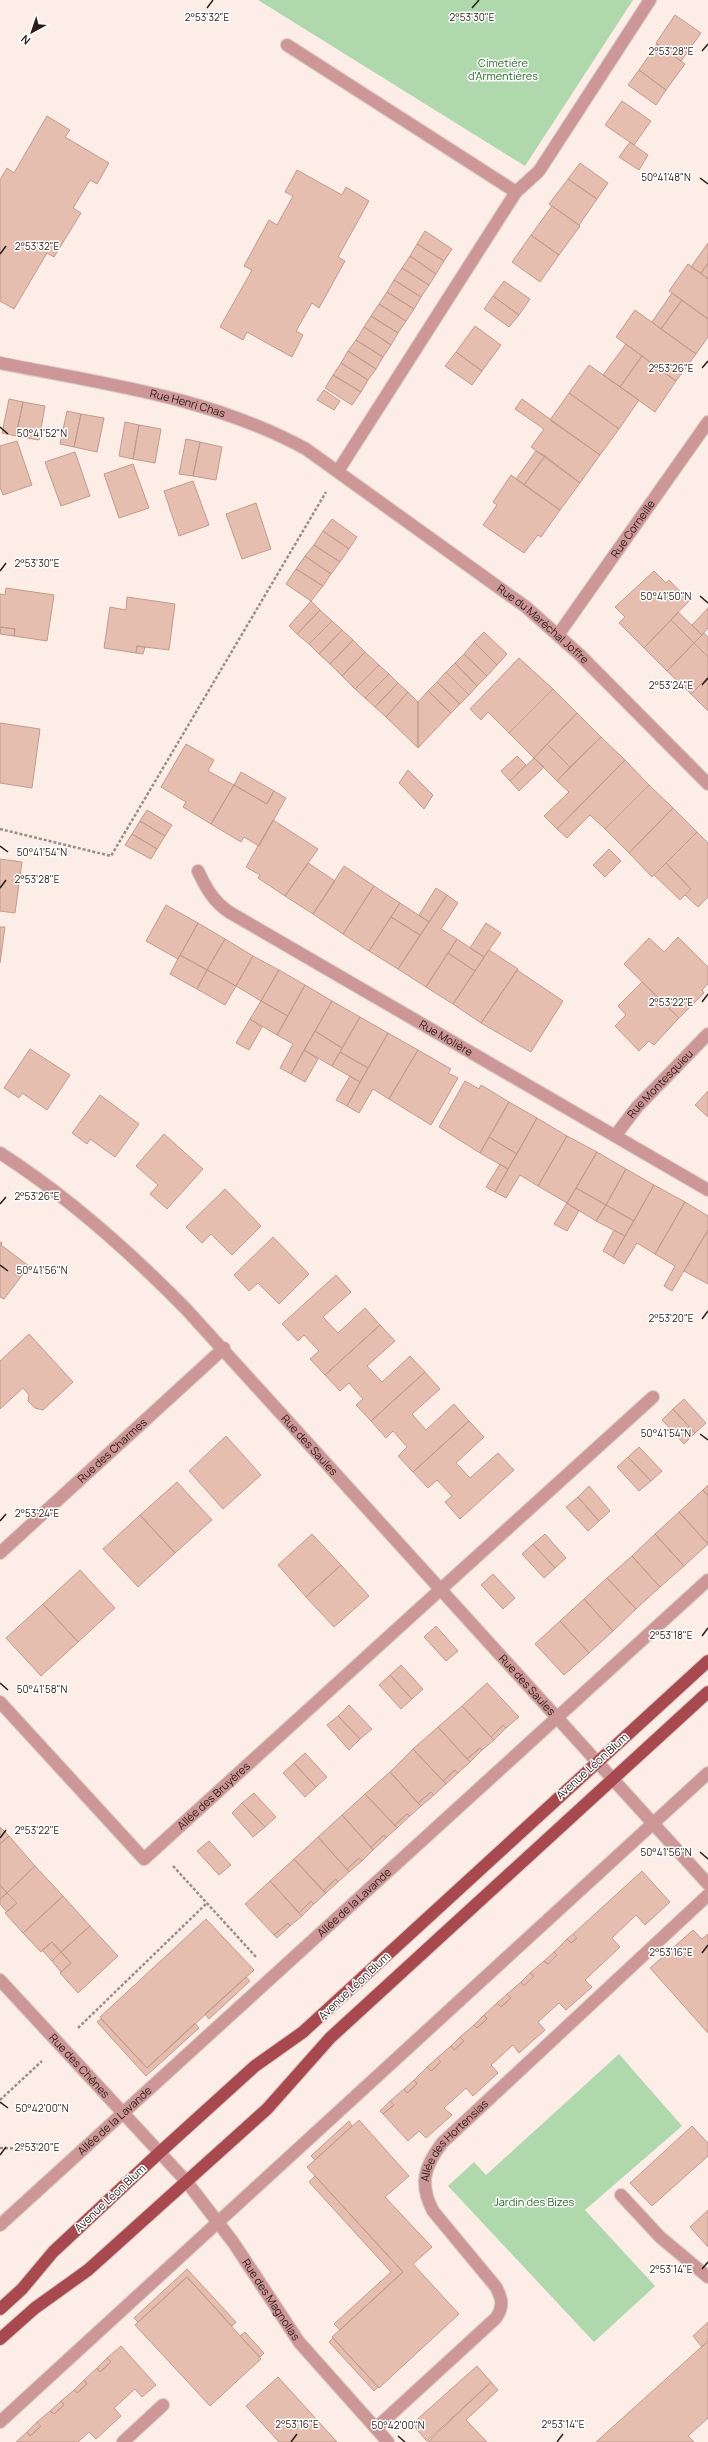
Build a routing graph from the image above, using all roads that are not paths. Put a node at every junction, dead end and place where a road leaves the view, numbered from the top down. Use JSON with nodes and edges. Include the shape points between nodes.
{"nodes":[{"id":1,"x":650,"y":0,"type":"edge"},
{"id":2,"x":287,"y":45,"type":"dead end"},
{"id":3,"x":516,"y":192,"type":"junction"},
{"id":4,"x":0,"y":363,"type":"edge"},
{"id":5,"x":708,"y":422,"type":"edge"},
{"id":6,"x":338,"y":471,"type":"junction"},
{"id":7,"x":358,"y":485,"type":"joint"},
{"id":8,"x":558,"y":635,"type":"junction"},
{"id":9,"x":708,"y":784,"type":"edge"},
{"id":10,"x":198,"y":871,"type":"dead end"},
{"id":11,"x":708,"y":1034,"type":"edge"},
{"id":12,"x":615,"y":1136,"type":"junction"},
{"id":13,"x":0,"y":1153,"type":"edge"},
{"id":14,"x":708,"y":1190,"type":"edge"},
{"id":15,"x":224,"y":1348,"type":"junction"},
{"id":16,"x":653,"y":1397,"type":"dead end"},
{"id":17,"x":0,"y":1553,"type":"edge"},
{"id":18,"x":708,"y":1580,"type":"edge"},
{"id":19,"x":441,"y":1589,"type":"junction"},
{"id":20,"x":708,"y":1661,"type":"edge"},
{"id":21,"x":708,"y":1692,"type":"edge"},
{"id":22,"x":0,"y":1702,"type":"edge"},
{"id":23,"x":557,"y":1718,"type":"junction"},
{"id":24,"x":597,"y":1762,"type":"junction"},
{"id":25,"x":708,"y":1773,"type":"edge"},
{"id":26,"x":612,"y":1779,"type":"junction"},
{"id":27,"x":653,"y":1824,"type":"junction"},
{"id":28,"x":708,"y":1884,"type":"edge"},
{"id":29,"x":708,"y":1895,"type":"edge"},
{"id":30,"x":0,"y":1980,"type":"edge"},
{"id":31,"x":123,"y":2114,"type":"junction"},
{"id":32,"x":159,"y":2153,"type":"junction"},
{"id":33,"x":186,"y":2181,"type":"junction"},
{"id":34,"x":621,"y":2195,"type":"dead end"},
{"id":35,"x":219,"y":2222,"type":"junction"},
{"id":36,"x":0,"y":2225,"type":"edge"},
{"id":37,"x":708,"y":2277,"type":"edge"},
{"id":38,"x":0,"y":2309,"type":"edge"},
{"id":39,"x":0,"y":2339,"type":"edge"},
{"id":40,"x":163,"y":2406,"type":"dead end"},
{"id":41,"x":0,"y":2422,"type":"edge"},
{"id":42,"x":376,"y":2428,"type":"junction"},
{"id":43,"x":123,"y":2442,"type":"edge"},
{"id":44,"x":388,"y":2442,"type":"edge"}],
"edges":[{"from":1,"to":3,"type":"street","via":[[539,171]]},
{"from":2,"to":3,"type":"street"},
{"from":3,"to":6,"type":"street"},
{"from":4,"to":6,"type":"street","name":"Rue Henri Chas","via":[[209,408],[282,436]]},
{"from":5,"to":8,"type":"street","name":"Rue Corneille"},
{"from":6,"to":7,"type":"street","name":"Rue Henri Chas"},
{"from":7,"to":8,"type":"street","name":"Rue du Maréchal Joffre","via":[[526,607]]},
{"from":8,"to":9,"type":"street","name":"Rue du Maréchal Joffre"},
{"from":10,"to":12,"type":"street","name":"Rue Molière","via":[[217,904],[229,912]]},
{"from":11,"to":12,"type":"street","name":"Rue Montesquieu","via":[[637,1107]]},
{"from":12,"to":14,"type":"street","name":"Rue Molière"},
{"from":13,"to":15,"type":"street","name":"Rue des Saules","via":[[75,1206],[109,1234]]},
{"from":15,"to":17,"type":"street","name":"Rue des Charmes"},
{"from":15,"to":19,"type":"street","name":"Rue des Saules"},
{"from":16,"to":19,"type":"street","name":"Allée des Bruyères"},
{"from":18,"to":23,"type":"street","name":"Allée de la Lavande"},
{"from":19,"to":22,"type":"street","name":"Allée des Bruyères","via":[[144,1859]]},
{"from":19,"to":23,"type":"street","name":"Rue des Saules"},
{"from":20,"to":24,"type":"main road","name":"Avenue Léon Blum"},
{"from":21,"to":26,"type":"main road","name":"Avenue Léon Blum"},
{"from":23,"to":24,"type":"street","name":"Rue des Saules"},
{"from":23,"to":31,"type":"street","name":"Allée de la Lavande"},
{"from":24,"to":26,"type":"street","name":"Rue des Saules"},
{"from":24,"to":32,"type":"main road","name":"Avenue Léon Blum","via":[[304,2032],[250,2070]]},
{"from":25,"to":27,"type":"street"},
{"from":26,"to":27,"type":"street","name":"Rue des Saules"},
{"from":26,"to":33,"type":"main road","name":"Avenue Léon Blum","via":[[330,2038],[267,2109]]},
{"from":27,"to":28,"type":"street","name":"Rue des Saules"},
{"from":27,"to":35,"type":"street"},
{"from":29,"to":42,"type":"street","name":"Allée des Hortensias","via":[[442,2143],[434,2154],[424,2181],[426,2197],[433,2211],[496,2286],[502,2297],[502,2309],[496,2318]]},
{"from":30,"to":31,"type":"street","name":"Rue des Chênes"},
{"from":31,"to":32,"type":"street","name":"Rue des Chênes"},
{"from":31,"to":36,"type":"street","name":"Allée de la Lavande"},
{"from":32,"to":33,"type":"street","name":"Rue des Magnolias"},
{"from":32,"to":38,"type":"main road","name":"Avenue Léon Blum","via":[[57,2248],[22,2289]]},
{"from":33,"to":35,"type":"street","name":"Rue des Magnolias"},
{"from":33,"to":39,"type":"main road","name":"Avenue Léon Blum","via":[[88,2270],[35,2308]]},
{"from":34,"to":37,"type":"street","via":[[660,2237]]},
{"from":35,"to":41,"type":"street"},
{"from":35,"to":42,"type":"street","name":"Rue des Magnolias","via":[[299,2342]]},
{"from":40,"to":43,"type":"street"},
{"from":42,"to":44,"type":"street","name":"Rue des Magnolias"}]}
